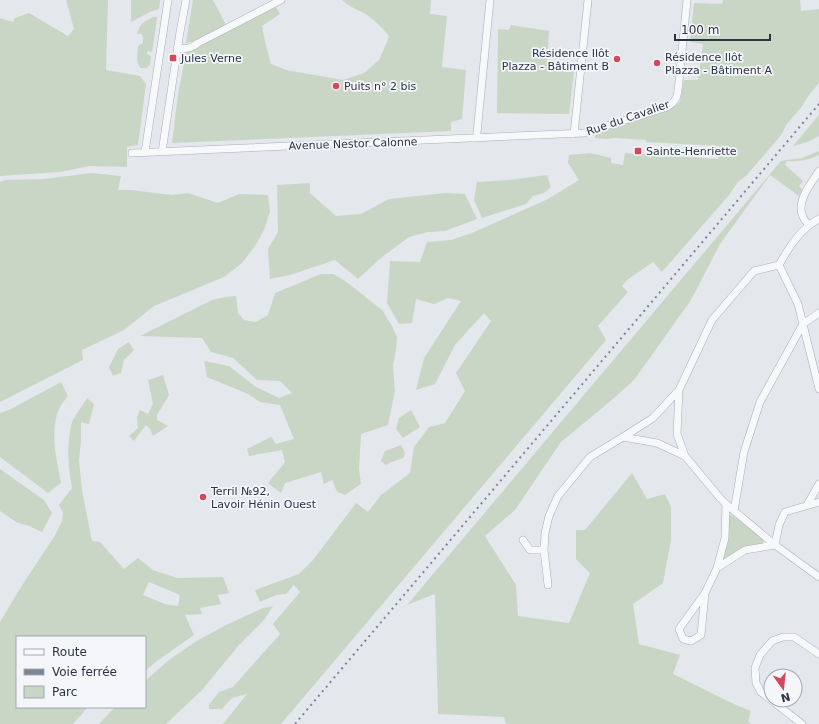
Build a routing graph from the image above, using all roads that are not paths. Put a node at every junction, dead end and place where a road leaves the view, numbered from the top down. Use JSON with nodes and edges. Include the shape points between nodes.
{"nodes":[{"id":1,"x":168,"y":0,"type":"edge"},
{"id":2,"x":186,"y":0,"type":"edge"},
{"id":3,"x":281,"y":0,"type":"edge"},
{"id":4,"x":490,"y":0,"type":"edge"},
{"id":5,"x":588,"y":0,"type":"edge"},
{"id":6,"x":687,"y":0,"type":"edge"},
{"id":7,"x":177,"y":48,"type":"junction"},
{"id":8,"x":574,"y":134,"type":"junction"},
{"id":9,"x":477,"y":138,"type":"junction"},
{"id":10,"x":145,"y":152,"type":"junction"},
{"id":11,"x":162,"y":152,"type":"junction"},
{"id":12,"x":132,"y":153,"type":"dead end"},
{"id":13,"x":819,"y":171,"type":"edge"},
{"id":14,"x":819,"y":219,"type":"edge"},
{"id":15,"x":809,"y":225,"type":"junction"},
{"id":16,"x":779,"y":265,"type":"junction"},
{"id":17,"x":819,"y":313,"type":"edge"},
{"id":18,"x":803,"y":324,"type":"junction"},
{"id":19,"x":819,"y":389,"type":"edge"},
{"id":20,"x":679,"y":390,"type":"junction"},
{"id":21,"x":623,"y":437,"type":"junction"},
{"id":22,"x":685,"y":456,"type":"junction"},
{"id":23,"x":819,"y":484,"type":"edge"},
{"id":24,"x":819,"y":502,"type":"edge"},
{"id":25,"x":726,"y":504,"type":"junction"},
{"id":26,"x":807,"y":505,"type":"junction"},
{"id":27,"x":734,"y":511,"type":"junction"},
{"id":28,"x":523,"y":540,"type":"dead end"},
{"id":29,"x":775,"y":545,"type":"junction"},
{"id":30,"x":544,"y":550,"type":"junction"},
{"id":31,"x":718,"y":568,"type":"junction"},
{"id":32,"x":819,"y":577,"type":"edge"},
{"id":33,"x":548,"y":585,"type":"dead end"},
{"id":34,"x":705,"y":593,"type":"junction"},
{"id":35,"x":819,"y":654,"type":"edge"},
{"id":36,"x":802,"y":724,"type":"edge"}],
"edges":[{"from":1,"to":10,"type":"street"},
{"from":2,"to":7,"type":"street"},
{"from":3,"to":7,"type":"street","via":[[193,47]]},
{"from":4,"to":9,"type":"street"},
{"from":5,"to":8,"type":"street"},
{"from":6,"to":8,"type":"street","name":"Rue du Cavalier","via":[[677,97],[674,102],[667,107]]},
{"from":7,"to":11,"type":"street"},
{"from":8,"to":9,"type":"street","name":"Avenue Nestor Calonne"},
{"from":9,"to":11,"type":"street","name":"Avenue Nestor Calonne"},
{"from":10,"to":11,"type":"street","name":"Avenue Nestor Calonne"},
{"from":10,"to":12,"type":"street","name":"Avenue Nestor Calonne"},
{"from":13,"to":15,"type":"street","via":[[801,206],[802,215]]},
{"from":14,"to":15,"type":"street"},
{"from":15,"to":16,"type":"street"},
{"from":16,"to":18,"type":"street","via":[[798,304]]},
{"from":16,"to":20,"type":"street","via":[[754,271],[712,320]]},
{"from":17,"to":18,"type":"street"},
{"from":18,"to":19,"type":"street"},
{"from":18,"to":27,"type":"street","via":[[760,402],[744,452]]},
{"from":20,"to":21,"type":"street","via":[[652,418]]},
{"from":20,"to":22,"type":"street","via":[[677,434]]},
{"from":21,"to":22,"type":"street","via":[[656,443]]},
{"from":21,"to":30,"type":"street","via":[[590,456],[558,496],[549,516]]},
{"from":22,"to":25,"type":"street"},
{"from":23,"to":26,"type":"street"},
{"from":24,"to":26,"type":"street"},
{"from":25,"to":27,"type":"street"},
{"from":25,"to":31,"type":"street","via":[[724,538]]},
{"from":26,"to":29,"type":"street","via":[[785,512]]},
{"from":27,"to":29,"type":"street"},
{"from":28,"to":30,"type":"street","via":[[530,550]]},
{"from":29,"to":31,"type":"street","via":[[745,550]]},
{"from":29,"to":32,"type":"street"},
{"from":30,"to":33,"type":"street"},
{"from":31,"to":34,"type":"street"},
{"from":34,"to":34,"type":"street","via":[[679,629],[684,639],[691,641],[701,635]]},
{"from":35,"to":36,"type":"street","via":[[794,637],[783,637],[772,640],[760,655],[755,668],[756,683],[761,692]]}]}
